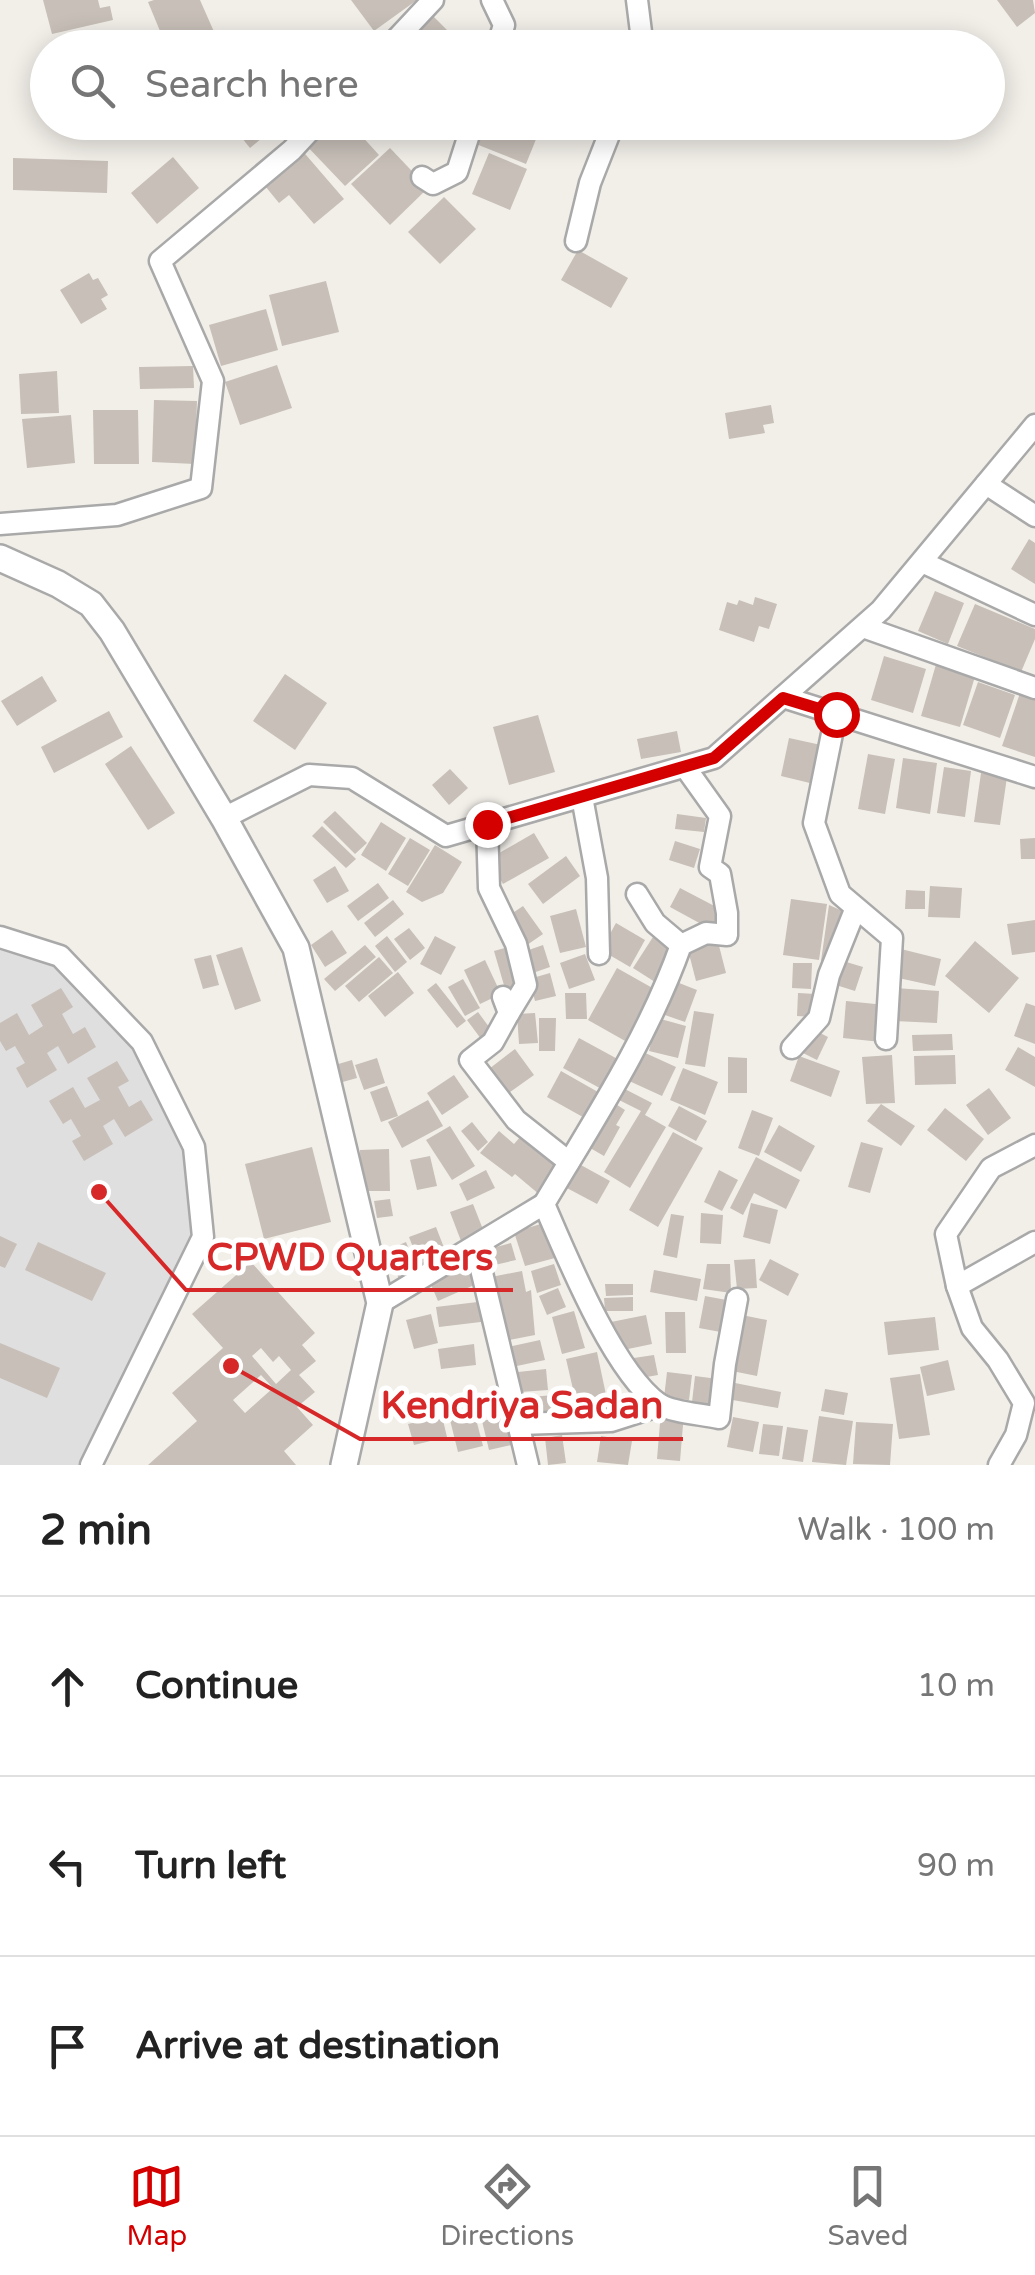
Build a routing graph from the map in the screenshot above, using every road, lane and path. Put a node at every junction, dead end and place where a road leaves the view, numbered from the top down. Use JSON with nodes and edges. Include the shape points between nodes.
{"nodes":[{"id":1,"x":433,"y":0,"type":"edge"},
{"id":2,"x":492,"y":0,"type":"edge"},
{"id":3,"x":636,"y":0,"type":"edge"},
{"id":4,"x":405,"y":30,"type":"edge"},
{"id":5,"x":502,"y":30,"type":"edge"},
{"id":6,"x":641,"y":30,"type":"edge"},
{"id":7,"x":301,"y":140,"type":"edge"},
{"id":8,"x":467,"y":140,"type":"edge"},
{"id":9,"x":607,"y":140,"type":"edge"},
{"id":10,"x":422,"y":177,"type":"dead end"},
{"id":11,"x":576,"y":241,"type":"dead end"},
{"id":12,"x":1035,"y":425,"type":"edge"},
{"id":13,"x":986,"y":484,"type":"junction"},
{"id":14,"x":1035,"y":516,"type":"edge"},
{"id":15,"x":0,"y":524,"type":"edge"},
{"id":16,"x":0,"y":558,"type":"edge"},
{"id":17,"x":922,"y":562,"type":"junction"},
{"id":18,"x":1035,"y":615,"type":"edge"},
{"id":19,"x":864,"y":627,"type":"junction"},
{"id":20,"x":1035,"y":688,"type":"edge"},
{"id":21,"x":783,"y":698,"type":"junction"},
{"id":22,"x":836,"y":714,"type":"junction"},
{"id":23,"x":685,"y":766,"type":"junction"},
{"id":24,"x":1035,"y":777,"type":"edge"},
{"id":25,"x":582,"y":797,"type":"junction"},
{"id":26,"x":224,"y":818,"type":"junction"},
{"id":27,"x":487,"y":824,"type":"junction"},
{"id":28,"x":636,"y":894,"type":"dead end"},
{"id":29,"x":855,"y":910,"type":"junction"},
{"id":30,"x":0,"y":936,"type":"edge"},
{"id":31,"x":681,"y":945,"type":"junction"},
{"id":32,"x":598,"y":954,"type":"dead end"},
{"id":33,"x":886,"y":1038,"type":"dead end"},
{"id":34,"x":792,"y":1048,"type":"dead end"},
{"id":35,"x":1035,"y":1144,"type":"edge"},
{"id":36,"x":569,"y":1162,"type":"junction"},
{"id":37,"x":544,"y":1204,"type":"junction"},
{"id":38,"x":1035,"y":1242,"type":"edge"},
{"id":39,"x":476,"y":1248,"type":"junction"},
{"id":40,"x":957,"y":1286,"type":"junction"},
{"id":41,"x":737,"y":1299,"type":"dead end"},
{"id":42,"x":380,"y":1303,"type":"junction"},
{"id":43,"x":661,"y":1406,"type":"junction"},
{"id":44,"x":519,"y":1424,"type":"junction"},
{"id":45,"x":91,"y":1465,"type":"edge"},
{"id":46,"x":344,"y":1465,"type":"edge"},
{"id":47,"x":528,"y":1465,"type":"edge"},
{"id":48,"x":998,"y":1465,"type":"edge"}],
"edges":[{"from":1,"to":4,"type":"street"},
{"from":2,"to":5,"type":"street"},
{"from":3,"to":6,"type":"street"},
{"from":7,"to":15,"type":"street","via":[[160,261],[212,381],[201,488],[118,516]]},
{"from":8,"to":10,"type":"street","via":[[457,172],[434,184]]},
{"from":9,"to":11,"type":"street"},
{"from":12,"to":13,"type":"street"},
{"from":13,"to":14,"type":"street"},
{"from":13,"to":17,"type":"street"},
{"from":16,"to":26,"type":"street","via":[[91,604]]},
{"from":17,"to":18,"type":"street"},
{"from":17,"to":19,"type":"street"},
{"from":19,"to":20,"type":"street"},
{"from":19,"to":21,"type":"street"},
{"from":21,"to":22,"type":"street"},
{"from":21,"to":23,"type":"street","via":[[714,758]]},
{"from":22,"to":24,"type":"street"},
{"from":22,"to":29,"type":"street","via":[[814,823],[840,894]]},
{"from":23,"to":25,"type":"street"},
{"from":23,"to":31,"type":"street","via":[[720,816],[710,866],[720,874],[727,934]]},
{"from":25,"to":27,"type":"street"},
{"from":25,"to":32,"type":"street","via":[[597,878]]},
{"from":26,"to":27,"type":"street","via":[[309,775],[352,778],[446,836]]},
{"from":26,"to":42,"type":"street","via":[[296,948]]},
{"from":27,"to":36,"type":"street","via":[[489,888],[516,944],[526,985],[506,1005],[493,1042],[470,1060],[516,1120]]},
{"from":28,"to":31,"type":"street"},
{"from":29,"to":33,"type":"street","via":[[892,938]]},
{"from":29,"to":34,"type":"street","via":[[818,1018]]},
{"from":30,"to":45,"type":"street","via":[[60,956],[142,1042],[194,1147],[203,1237]]},
{"from":31,"to":36,"type":"street","via":[[665,992]]},
{"from":35,"to":40,"type":"street","via":[[990,1168],[946,1234]]},
{"from":36,"to":37,"type":"street"},
{"from":37,"to":39,"type":"street"},
{"from":37,"to":43,"type":"street","via":[[600,1322]]},
{"from":38,"to":40,"type":"street"},
{"from":39,"to":42,"type":"street"},
{"from":39,"to":44,"type":"street"},
{"from":40,"to":48,"type":"street","via":[[972,1328],[1024,1403]]},
{"from":41,"to":43,"type":"street","via":[[719,1418]]},
{"from":42,"to":46,"type":"street"},
{"from":43,"to":44,"type":"street","via":[[612,1421]]},
{"from":44,"to":47,"type":"street"}]}
